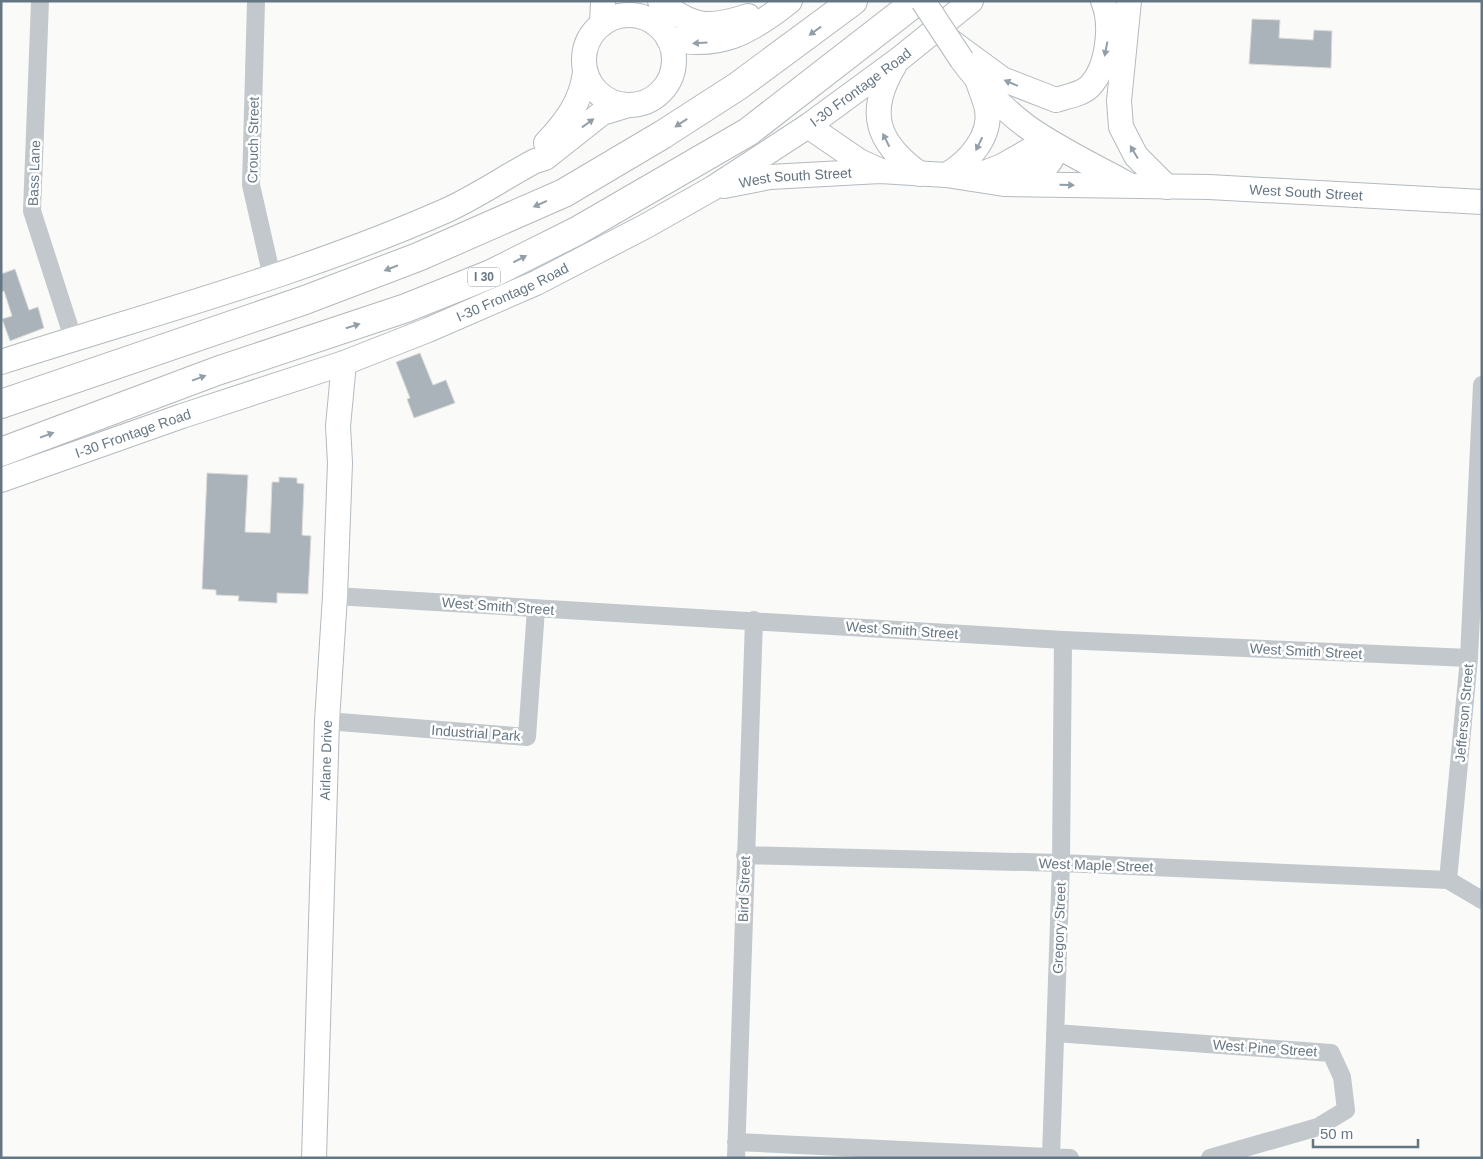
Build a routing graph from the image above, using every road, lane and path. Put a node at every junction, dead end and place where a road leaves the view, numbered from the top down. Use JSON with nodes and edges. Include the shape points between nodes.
{"nodes":[{"id":1,"x":40,"y":1,"type":"edge"},
{"id":2,"x":256,"y":1,"type":"edge"},
{"id":3,"x":660,"y":1,"type":"edge"},
{"id":4,"x":853,"y":1,"type":"edge"},
{"id":5,"x":970,"y":1,"type":"edge"},
{"id":6,"x":1104,"y":1,"type":"edge"},
{"id":7,"x":920,"y":2,"type":"edge"},
{"id":8,"x":1127,"y":4,"type":"edge"},
{"id":9,"x":782,"y":7,"type":"edge"},
{"id":10,"x":638,"y":10,"type":"edge"},
{"id":11,"x":602,"y":13,"type":"edge"},
{"id":12,"x":668,"y":38,"type":"junction"},
{"id":13,"x":948,"y":39,"type":"junction"},
{"id":14,"x":898,"y":60,"type":"junction"},
{"id":15,"x":585,"y":73,"type":"junction"},
{"id":16,"x":978,"y":81,"type":"junction"},
{"id":17,"x":625,"y":106,"type":"junction"},
{"id":18,"x":808,"y":126,"type":"junction"},
{"id":19,"x":1057,"y":146,"type":"junction"},
{"id":20,"x":535,"y":161,"type":"junction"},
{"id":21,"x":880,"y":171,"type":"junction"},
{"id":22,"x":920,"y":174,"type":"junction"},
{"id":23,"x":956,"y":177,"type":"junction"},
{"id":24,"x":1004,"y":184,"type":"junction"},
{"id":25,"x":1131,"y":186,"type":"junction"},
{"id":26,"x":1167,"y":187,"type":"junction"},
{"id":27,"x":713,"y":188,"type":"junction"},
{"id":28,"x":1482,"y":202,"type":"edge"},
{"id":29,"x":272,"y":277,"type":"junction"},
{"id":30,"x":73,"y":338,"type":"junction"},
{"id":31,"x":1,"y":362,"type":"edge"},
{"id":32,"x":344,"y":363,"type":"junction"},
{"id":33,"x":1482,"y":385,"type":"edge"},
{"id":34,"x":1,"y":404,"type":"edge"},
{"id":35,"x":1481,"y":435,"type":"edge"},
{"id":36,"x":1,"y":452,"type":"edge"},
{"id":37,"x":1,"y":480,"type":"edge"},
{"id":38,"x":335,"y":596,"type":"junction"},
{"id":39,"x":536,"y":609,"type":"junction"},
{"id":40,"x":754,"y":620,"type":"junction"},
{"id":41,"x":1063,"y":640,"type":"junction"},
{"id":42,"x":1469,"y":658,"type":"junction"},
{"id":43,"x":327,"y":721,"type":"junction"},
{"id":44,"x":745,"y":855,"type":"junction"},
{"id":45,"x":1061,"y":863,"type":"junction"},
{"id":46,"x":1448,"y":880,"type":"junction"},
{"id":47,"x":1482,"y":900,"type":"edge"},
{"id":48,"x":1054,"y":1033,"type":"junction"},
{"id":49,"x":736,"y":1150,"type":"edge"},
{"id":50,"x":1051,"y":1156,"type":"junction"},
{"id":51,"x":314,"y":1158,"type":"edge"},
{"id":52,"x":1070,"y":1158,"type":"edge"},
{"id":53,"x":1210,"y":1158,"type":"edge"}],
"edges":[{"from":1,"to":30,"type":"street","name":"Bass Lane","via":[[32,211]]},
{"from":2,"to":29,"type":"street","name":"Crouch Street","via":[[251,185]]},
{"from":3,"to":9,"type":"main road","via":[[679,17],[699,24],[725,24]]},
{"from":4,"to":34,"type":"highway","one_way":true,"via":[[738,86],[564,193],[418,257],[305,300]]},
{"from":5,"to":14,"type":"main road","name":"I-30 Frontage Road"},
{"from":6,"to":13,"type":"main road","one_way":true,"via":[[1108,39],[1103,67],[1088,88],[1056,100],[1002,79]]},
{"from":7,"to":13,"type":"main road","name":"West South Street","bridge":true},
{"from":36,"to":7,"type":"highway","number":"I 30","one_way":true,"via":[[217,371],[406,308],[491,274],[577,231],[748,132]]},
{"from":26,"to":8,"type":"main road","one_way":true,"via":[[1136,156],[1121,127],[1119,101]]},
{"from":9,"to":12,"type":"main road","one_way":true,"via":[[754,28],[720,41],[689,44]]},
{"from":10,"to":11,"type":"main road","via":[[622,16]]},
{"from":10,"to":12,"type":"main road"},
{"from":11,"to":15,"type":"main road","via":[[588,41]]},
{"from":12,"to":17,"type":"main road","via":[[674,59],[667,85],[646,102]]},
{"from":13,"to":16,"type":"main road","name":"West South Street","bridge":true},
{"from":14,"to":18,"type":"main road","name":"I-30 Frontage Road"},
{"from":22,"to":14,"type":"main road","one_way":true,"via":[[903,162],[887,144],[878,119],[880,94]]},
{"from":15,"to":17,"type":"main road","via":[[596,92]]},
{"from":15,"to":20,"type":"main road","via":[[581,96],[564,124],[541,148]]},
{"from":16,"to":19,"type":"main road","name":"West South Street","via":[[1025,125]]},
{"from":16,"to":23,"type":"main road","one_way":true,"via":[[988,110],[984,133],[973,156]]},
{"from":20,"to":17,"type":"main road","one_way":true,"via":[[545,158],[602,113]]},
{"from":18,"to":21,"type":"main road","name":"West South Street","via":[[859,161]]},
{"from":18,"to":27,"type":"main road","name":"I-30 Frontage Road"},
{"from":19,"to":23,"type":"main road","name":"West South Street","via":[[1032,150],[1002,166]]},
{"from":19,"to":24,"type":"main road","via":[[1053,161],[1037,174]]},
{"from":19,"to":25,"type":"main road","name":"West South Street"},
{"from":20,"to":29,"type":"main road","via":[[447,210]]},
{"from":21,"to":22,"type":"main road","name":"West South Street"},
{"from":21,"to":27,"type":"main road","name":"West South Street","via":[[770,176]]},
{"from":22,"to":23,"type":"main road","name":"West South Street"},
{"from":23,"to":24,"type":"main road","name":"West South Street"},
{"from":24,"to":25,"type":"main road","name":"West South Street","one_way":true},
{"from":25,"to":26,"type":"main road","name":"West South Street"},
{"from":26,"to":28,"type":"main road","name":"West South Street"},
{"from":27,"to":32,"type":"main road","name":"I-30 Frontage Road","via":[[536,283]]},
{"from":29,"to":30,"type":"main road"},
{"from":30,"to":31,"type":"main road"},
{"from":32,"to":37,"type":"main road","name":"I-30 Frontage Road"},
{"from":32,"to":38,"type":"main road","name":"Airlane Drive","via":[[338,426],[340,463]]},
{"from":33,"to":35,"type":"street","name":"Jefferson Street"},
{"from":35,"to":42,"type":"street","name":"Jefferson Street"},
{"from":38,"to":39,"type":"street","name":"West Smith Street"},
{"from":38,"to":43,"type":"main road","name":"Airlane Drive"},
{"from":39,"to":40,"type":"street","name":"West Smith Street"},
{"from":39,"to":43,"type":"street","name":"Industrial Park","via":[[527,738]]},
{"from":40,"to":41,"type":"street","name":"West Smith Street"},
{"from":40,"to":44,"type":"street","name":"Bird Street"},
{"from":41,"to":42,"type":"street","name":"West Smith Street"},
{"from":41,"to":45,"type":"street","name":"Gregory Street"},
{"from":42,"to":46,"type":"street","name":"Jefferson Street"},
{"from":43,"to":51,"type":"main road","name":"Airlane Drive"},
{"from":44,"to":45,"type":"street","name":"West Maple Street"},
{"from":44,"to":49,"type":"street","name":"Bird Street"},
{"from":45,"to":46,"type":"street","name":"West Maple Street"},
{"from":45,"to":48,"type":"street","name":"Gregory Street"},
{"from":46,"to":47,"type":"street"},
{"from":48,"to":50,"type":"street","name":"Gregory Street"},
{"from":48,"to":53,"type":"street","name":"West Pine Street","via":[[1330,1053],[1342,1077],[1346,1110],[1318,1127]]},
{"from":49,"to":50,"type":"street"},
{"from":50,"to":52,"type":"street"}]}
